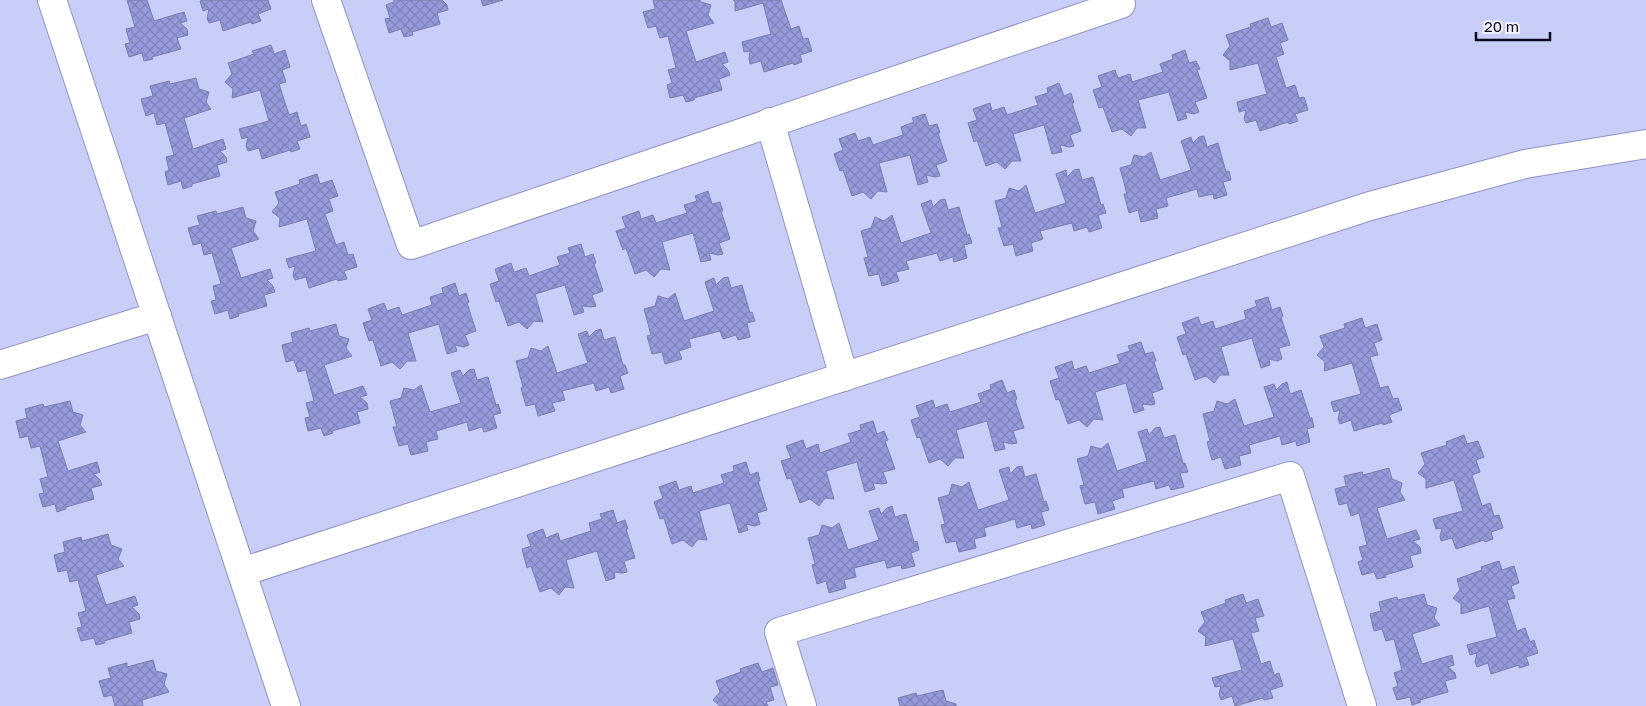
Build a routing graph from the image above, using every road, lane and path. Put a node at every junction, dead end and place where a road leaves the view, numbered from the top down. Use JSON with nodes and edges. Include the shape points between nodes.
{"nodes":[{"id":1,"x":52,"y":0,"type":"edge"},
{"id":2,"x":326,"y":0,"type":"edge"},
{"id":3,"x":1120,"y":0,"type":"edge"},
{"id":4,"x":770,"y":122,"type":"junction"},
{"id":5,"x":1646,"y":144,"type":"edge"},
{"id":6,"x":157,"y":316,"type":"junction"},
{"id":7,"x":0,"y":365,"type":"edge"},
{"id":8,"x":844,"y":377,"type":"junction"},
{"id":9,"x":242,"y":572,"type":"junction"},
{"id":10,"x":286,"y":706,"type":"edge"},
{"id":11,"x":802,"y":706,"type":"edge"},
{"id":12,"x":1362,"y":706,"type":"edge"}],
"edges":[{"from":1,"to":6,"type":"street"},
{"from":2,"to":4,"type":"street","via":[[412,244]]},
{"from":3,"to":4,"type":"street","via":[[1121,4]]},
{"from":4,"to":8,"type":"street"},
{"from":5,"to":8,"type":"street","via":[[1525,164],[1370,206]]},
{"from":6,"to":7,"type":"street"},
{"from":6,"to":9,"type":"street"},
{"from":8,"to":9,"type":"street"},
{"from":9,"to":10,"type":"street"},
{"from":11,"to":12,"type":"street","via":[[779,632],[1290,476]]}]}
